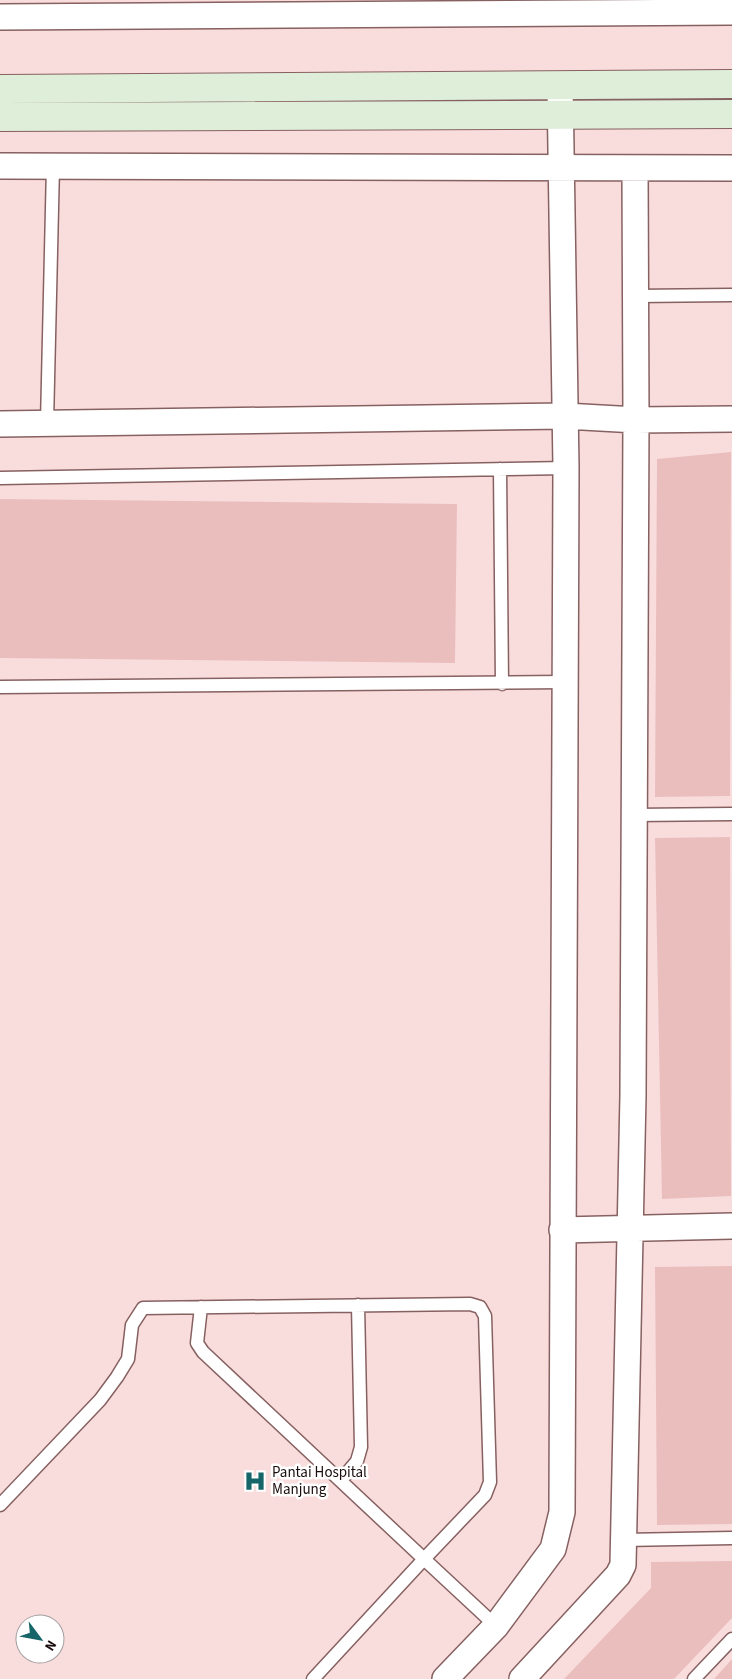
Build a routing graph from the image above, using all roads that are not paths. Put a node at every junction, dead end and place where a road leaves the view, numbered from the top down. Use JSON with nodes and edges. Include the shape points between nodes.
{"nodes":[{"id":1,"x":97,"y":8,"type":"edge"},
{"id":2,"x":436,"y":8,"type":"edge"},
{"id":3,"x":732,"y":12,"type":"edge"},
{"id":4,"x":0,"y":17,"type":"edge"},
{"id":5,"x":732,"y":84,"type":"edge"},
{"id":6,"x":560,"y":86,"type":"junction"},
{"id":7,"x":0,"y":89,"type":"edge"},
{"id":8,"x":561,"y":114,"type":"junction"},
{"id":9,"x":732,"y":114,"type":"edge"},
{"id":10,"x":0,"y":117,"type":"edge"},
{"id":11,"x":0,"y":166,"type":"edge"},
{"id":12,"x":52,"y":166,"type":"junction"},
{"id":13,"x":561,"y":168,"type":"junction"},
{"id":14,"x":635,"y":168,"type":"junction"},
{"id":15,"x":732,"y":168,"type":"edge"},
{"id":16,"x":732,"y":295,"type":"edge"},
{"id":17,"x":635,"y":296,"type":"junction"},
{"id":18,"x":565,"y":416,"type":"junction"},
{"id":19,"x":732,"y":419,"type":"edge"},
{"id":20,"x":636,"y":420,"type":"junction"},
{"id":21,"x":47,"y":423,"type":"junction"},
{"id":22,"x":0,"y":424,"type":"edge"},
{"id":23,"x":566,"y":468,"type":"junction"},
{"id":24,"x":500,"y":469,"type":"junction"},
{"id":25,"x":0,"y":478,"type":"edge"},
{"id":26,"x":564,"y":682,"type":"junction"},
{"id":27,"x":502,"y":684,"type":"junction"},
{"id":28,"x":0,"y":687,"type":"edge"},
{"id":29,"x":732,"y":814,"type":"edge"},
{"id":30,"x":634,"y":815,"type":"junction"},
{"id":31,"x":732,"y":1226,"type":"edge"},
{"id":32,"x":562,"y":1230,"type":"junction"},
{"id":33,"x":630,"y":1230,"type":"junction"},
{"id":34,"x":358,"y":1305,"type":"junction"},
{"id":35,"x":200,"y":1307,"type":"junction"},
{"id":36,"x":341,"y":1480,"type":"junction"},
{"id":37,"x":0,"y":1505,"type":"edge"},
{"id":38,"x":732,"y":1538,"type":"edge"},
{"id":39,"x":623,"y":1540,"type":"junction"},
{"id":40,"x":424,"y":1559,"type":"junction"},
{"id":41,"x":496,"y":1626,"type":"junction"},
{"id":42,"x":732,"y":1639,"type":"edge"},
{"id":43,"x":313,"y":1679,"type":"edge"},
{"id":44,"x":445,"y":1679,"type":"edge"},
{"id":45,"x":522,"y":1679,"type":"edge"},
{"id":46,"x":694,"y":1679,"type":"edge"}],
"edges":[{"from":1,"to":2,"type":"street"},
{"from":1,"to":4,"type":"street"},
{"from":2,"to":3,"type":"street"},
{"from":5,"to":6,"type":"street"},
{"from":6,"to":7,"type":"street"},
{"from":6,"to":8,"type":"street"},
{"from":8,"to":9,"type":"street"},
{"from":8,"to":10,"type":"street"},
{"from":8,"to":13,"type":"street"},
{"from":11,"to":12,"type":"street"},
{"from":12,"to":13,"type":"street"},
{"from":12,"to":21,"type":"lane"},
{"from":13,"to":14,"type":"street"},
{"from":13,"to":18,"type":"street"},
{"from":14,"to":15,"type":"street"},
{"from":14,"to":17,"type":"street"},
{"from":16,"to":17,"type":"lane"},
{"from":17,"to":20,"type":"street"},
{"from":18,"to":20,"type":"street"},
{"from":18,"to":21,"type":"street"},
{"from":18,"to":23,"type":"street"},
{"from":19,"to":20,"type":"street"},
{"from":20,"to":30,"type":"street"},
{"from":21,"to":22,"type":"street"},
{"from":23,"to":24,"type":"lane"},
{"from":23,"to":26,"type":"street"},
{"from":24,"to":25,"type":"lane"},
{"from":24,"to":27,"type":"lane"},
{"from":26,"to":27,"type":"lane"},
{"from":26,"to":32,"type":"street"},
{"from":27,"to":28,"type":"lane"},
{"from":29,"to":30,"type":"lane"},
{"from":30,"to":33,"type":"street"},
{"from":31,"to":33,"type":"street"},
{"from":32,"to":33,"type":"street"},
{"from":32,"to":41,"type":"street","via":[[562,1512],[553,1548]]},
{"from":33,"to":39,"type":"street"},
{"from":34,"to":35,"type":"lane"},
{"from":34,"to":36,"type":"lane","via":[[361,1447],[357,1461]]},
{"from":34,"to":40,"type":"lane","via":[[470,1304],[480,1307],[485,1316],[490,1482],[484,1494]]},
{"from":35,"to":36,"type":"lane","via":[[198,1343],[203,1352]]},
{"from":35,"to":37,"type":"lane","via":[[143,1308],[132,1325],[128,1359],[117,1377],[100,1400]]},
{"from":36,"to":40,"type":"lane"},
{"from":38,"to":39,"type":"lane"},
{"from":39,"to":45,"type":"street","via":[[623,1565],[618,1575]]},
{"from":40,"to":41,"type":"lane"},
{"from":40,"to":43,"type":"lane"},
{"from":41,"to":44,"type":"street"},
{"from":42,"to":46,"type":"lane"}]}
